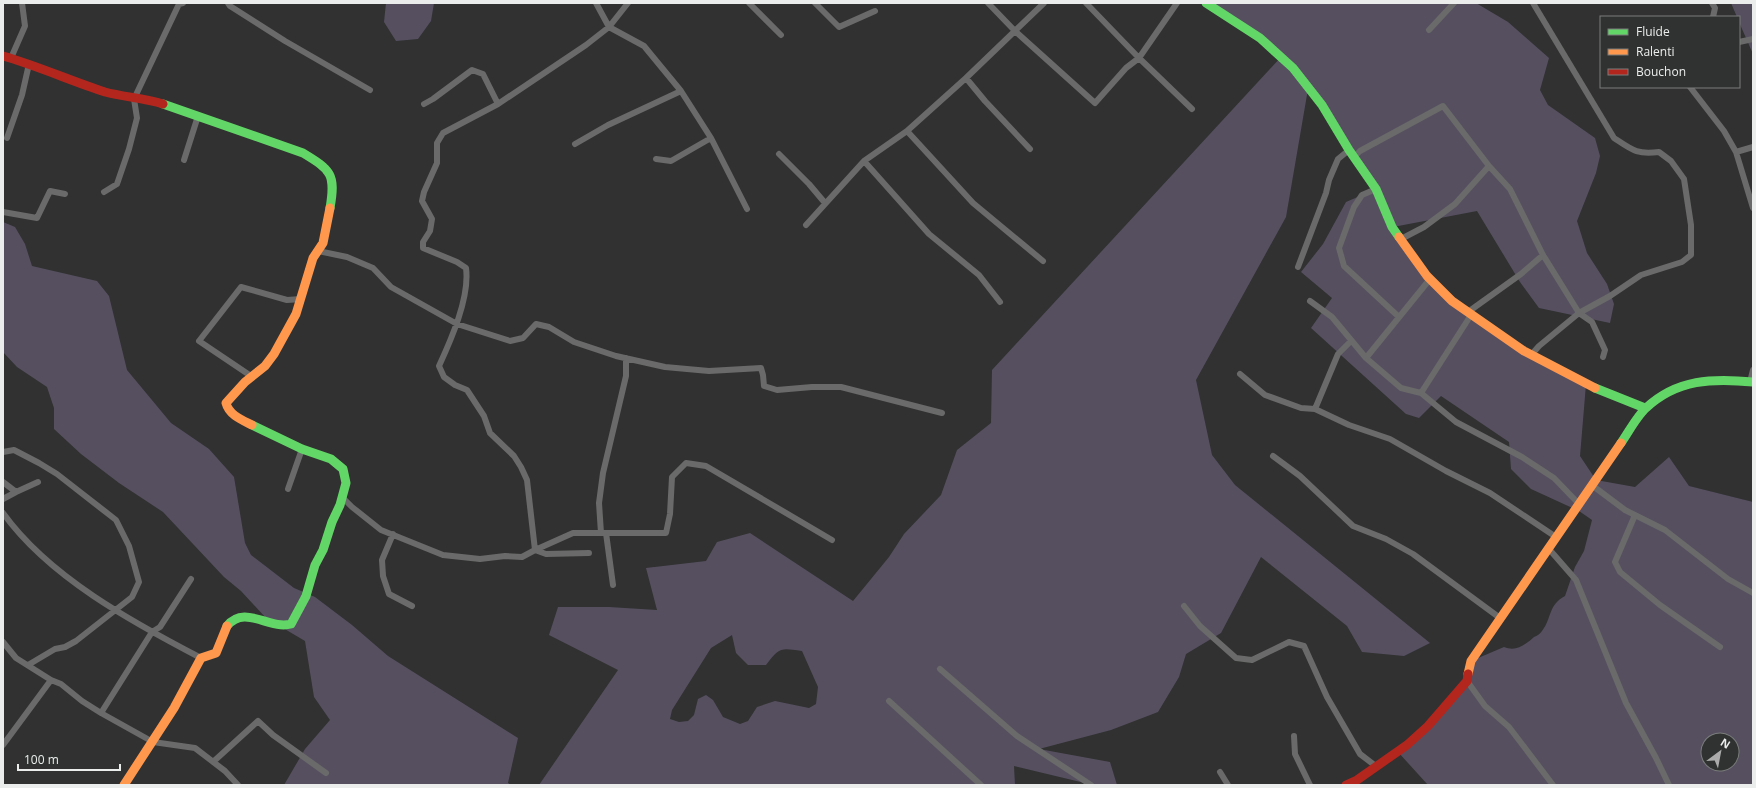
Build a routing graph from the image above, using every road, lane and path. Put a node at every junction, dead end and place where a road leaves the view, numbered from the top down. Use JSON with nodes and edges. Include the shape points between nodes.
{"nodes":[{"id":1,"x":22,"y":3,"type":"edge"},
{"id":2,"x":183,"y":3,"type":"edge"},
{"id":3,"x":228,"y":3,"type":"edge"},
{"id":4,"x":596,"y":3,"type":"edge"},
{"id":5,"x":628,"y":3,"type":"edge"},
{"id":6,"x":749,"y":3,"type":"edge"},
{"id":7,"x":815,"y":3,"type":"edge"},
{"id":8,"x":988,"y":3,"type":"edge"},
{"id":9,"x":1044,"y":3,"type":"edge"},
{"id":10,"x":1086,"y":3,"type":"edge"},
{"id":11,"x":1177,"y":3,"type":"edge"},
{"id":12,"x":1206,"y":3,"type":"edge"},
{"id":13,"x":1454,"y":3,"type":"edge"},
{"id":14,"x":1533,"y":3,"type":"edge"},
{"id":15,"x":1712,"y":3,"type":"edge"},
{"id":16,"x":875,"y":11,"type":"dead end"},
{"id":17,"x":1713,"y":16,"type":"edge"},
{"id":18,"x":609,"y":27,"type":"junction"},
{"id":19,"x":1429,"y":30,"type":"dead end"},
{"id":20,"x":1015,"y":31,"type":"junction"},
{"id":21,"x":781,"y":35,"type":"dead end"},
{"id":22,"x":1753,"y":39,"type":"edge"},
{"id":23,"x":1740,"y":42,"type":"edge"},
{"id":24,"x":7,"y":57,"type":"edge"},
{"id":25,"x":1139,"y":58,"type":"junction"},
{"id":26,"x":29,"y":64,"type":"junction"},
{"id":27,"x":966,"y":78,"type":"junction"},
{"id":28,"x":1691,"y":88,"type":"edge"},
{"id":29,"x":370,"y":90,"type":"dead end"},
{"id":30,"x":681,"y":91,"type":"junction"},
{"id":31,"x":134,"y":99,"type":"junction"},
{"id":32,"x":424,"y":104,"type":"dead end"},
{"id":33,"x":498,"y":104,"type":"junction"},
{"id":34,"x":1192,"y":109,"type":"dead end"},
{"id":35,"x":198,"y":116,"type":"junction"},
{"id":36,"x":907,"y":131,"type":"junction"},
{"id":37,"x":7,"y":138,"type":"dead end"},
{"id":38,"x":710,"y":138,"type":"junction"},
{"id":39,"x":575,"y":144,"type":"dead end"},
{"id":40,"x":1753,"y":146,"type":"edge"},
{"id":41,"x":1030,"y":149,"type":"dead end"},
{"id":42,"x":1736,"y":152,"type":"junction"},
{"id":43,"x":1351,"y":153,"type":"junction"},
{"id":44,"x":778,"y":154,"type":"dead end"},
{"id":45,"x":656,"y":159,"type":"dead end"},
{"id":46,"x":184,"y":160,"type":"dead end"},
{"id":47,"x":864,"y":160,"type":"junction"},
{"id":48,"x":1489,"y":166,"type":"junction"},
{"id":49,"x":1376,"y":189,"type":"junction"},
{"id":50,"x":104,"y":192,"type":"dead end"},
{"id":51,"x":65,"y":194,"type":"dead end"},
{"id":52,"x":825,"y":203,"type":"junction"},
{"id":53,"x":1753,"y":206,"type":"edge"},
{"id":54,"x":747,"y":209,"type":"dead end"},
{"id":55,"x":3,"y":212,"type":"edge"},
{"id":56,"x":806,"y":225,"type":"dead end"},
{"id":57,"x":1401,"y":239,"type":"junction"},
{"id":58,"x":318,"y":251,"type":"junction"},
{"id":59,"x":1542,"y":255,"type":"junction"},
{"id":60,"x":1043,"y":261,"type":"dead end"},
{"id":61,"x":1298,"y":267,"type":"dead end"},
{"id":62,"x":1430,"y":279,"type":"junction"},
{"id":63,"x":301,"y":299,"type":"junction"},
{"id":64,"x":1310,"y":301,"type":"dead end"},
{"id":65,"x":1000,"y":302,"type":"dead end"},
{"id":66,"x":1470,"y":313,"type":"junction"},
{"id":67,"x":1580,"y":313,"type":"junction"},
{"id":68,"x":1399,"y":317,"type":"junction"},
{"id":69,"x":457,"y":324,"type":"junction"},
{"id":70,"x":1351,"y":341,"type":"junction"},
{"id":71,"x":1532,"y":354,"type":"junction"},
{"id":72,"x":1603,"y":357,"type":"dead end"},
{"id":73,"x":626,"y":358,"type":"junction"},
{"id":74,"x":1366,"y":358,"type":"junction"},
{"id":75,"x":1753,"y":370,"type":"edge"},
{"id":76,"x":1240,"y":374,"type":"dead end"},
{"id":77,"x":252,"y":376,"type":"junction"},
{"id":78,"x":1752,"y":382,"type":"edge"},
{"id":79,"x":1421,"y":393,"type":"junction"},
{"id":80,"x":1645,"y":408,"type":"junction"},
{"id":81,"x":1315,"y":409,"type":"junction"},
{"id":82,"x":942,"y":413,"type":"dead end"},
{"id":83,"x":302,"y":449,"type":"junction"},
{"id":84,"x":3,"y":452,"type":"edge"},
{"id":85,"x":1273,"y":456,"type":"dead end"},
{"id":86,"x":3,"y":482,"type":"edge"},
{"id":87,"x":38,"y":482,"type":"dead end"},
{"id":88,"x":1593,"y":486,"type":"junction"},
{"id":89,"x":288,"y":489,"type":"dead end"},
{"id":90,"x":16,"y":492,"type":"junction"},
{"id":91,"x":342,"y":497,"type":"junction"},
{"id":92,"x":3,"y":499,"type":"edge"},
{"id":93,"x":1580,"y":504,"type":"junction"},
{"id":94,"x":352,"y":507,"type":"junction"},
{"id":95,"x":3,"y":513,"type":"edge"},
{"id":96,"x":337,"y":513,"type":"junction"},
{"id":97,"x":1635,"y":515,"type":"junction"},
{"id":98,"x":603,"y":533,"type":"junction"},
{"id":99,"x":393,"y":534,"type":"junction"},
{"id":100,"x":1556,"y":537,"type":"junction"},
{"id":101,"x":832,"y":540,"type":"dead end"},
{"id":102,"x":1549,"y":549,"type":"junction"},
{"id":103,"x":535,"y":550,"type":"junction"},
{"id":104,"x":589,"y":553,"type":"dead end"},
{"id":105,"x":191,"y":579,"type":"dead end"},
{"id":106,"x":613,"y":585,"type":"dead end"},
{"id":107,"x":1753,"y":593,"type":"edge"},
{"id":108,"x":412,"y":606,"type":"dead end"},
{"id":109,"x":1184,"y":606,"type":"dead end"},
{"id":110,"x":116,"y":610,"type":"junction"},
{"id":111,"x":1500,"y":618,"type":"junction"},
{"id":112,"x":152,"y":632,"type":"junction"},
{"id":113,"x":3,"y":642,"type":"edge"},
{"id":114,"x":1720,"y":647,"type":"dead end"},
{"id":115,"x":200,"y":658,"type":"junction"},
{"id":116,"x":28,"y":665,"type":"junction"},
{"id":117,"x":940,"y":669,"type":"dead end"},
{"id":118,"x":51,"y":680,"type":"junction"},
{"id":119,"x":1467,"y":681,"type":"junction"},
{"id":120,"x":889,"y":701,"type":"dead end"},
{"id":121,"x":101,"y":713,"type":"junction"},
{"id":122,"x":1294,"y":736,"type":"dead end"},
{"id":123,"x":153,"y":742,"type":"junction"},
{"id":124,"x":3,"y":746,"type":"edge"},
{"id":125,"x":213,"y":762,"type":"junction"},
{"id":126,"x":1377,"y":767,"type":"junction"},
{"id":127,"x":1220,"y":772,"type":"dead end"},
{"id":128,"x":326,"y":773,"type":"dead end"},
{"id":129,"x":124,"y":785,"type":"edge"},
{"id":130,"x":238,"y":785,"type":"edge"},
{"id":131,"x":981,"y":785,"type":"edge"},
{"id":132,"x":1091,"y":785,"type":"edge"},
{"id":133,"x":1228,"y":785,"type":"edge"},
{"id":134,"x":1310,"y":785,"type":"edge"},
{"id":135,"x":1346,"y":785,"type":"edge"},
{"id":136,"x":1553,"y":785,"type":"edge"},
{"id":137,"x":1669,"y":785,"type":"edge"}],
"edges":[{"from":1,"to":24,"type":"street","via":[[25,26]]},
{"from":2,"to":31,"type":"street","via":[[179,4]]},
{"from":3,"to":29,"type":"street","via":[[285,41]]},
{"from":4,"to":18,"type":"street"},
{"from":5,"to":18,"type":"street"},
{"from":6,"to":21,"type":"street"},
{"from":7,"to":16,"type":"street","via":[[839,27]]},
{"from":8,"to":20,"type":"street"},
{"from":9,"to":20,"type":"street"},
{"from":10,"to":25,"type":"street"},
{"from":11,"to":25,"type":"street"},
{"from":12,"to":43,"type":"street","via":[[1260,38],[1293,68],[1322,105]]},
{"from":13,"to":19,"type":"street"},
{"from":14,"to":67,"type":"street","via":[[1614,138],[1643,154],[1659,152],[1671,161],[1684,179],[1691,225],[1691,255],[1682,262],[1641,275]]},
{"from":15,"to":17,"type":"street","via":[[1715,8]]},
{"from":18,"to":30,"type":"street","via":[[644,46]]},
{"from":18,"to":33,"type":"street"},
{"from":20,"to":25,"type":"street","via":[[1095,103],[1126,68]]},
{"from":20,"to":27,"type":"street"},
{"from":22,"to":23,"type":"street"},
{"from":24,"to":26,"type":"street"},
{"from":25,"to":34,"type":"street"},
{"from":26,"to":31,"type":"street","via":[[82,85]]},
{"from":26,"to":37,"type":"street","via":[[22,95]]},
{"from":27,"to":36,"type":"street"},
{"from":27,"to":41,"type":"street"},
{"from":28,"to":42,"type":"street","via":[[1724,131]]},
{"from":30,"to":38,"type":"street"},
{"from":30,"to":39,"type":"street","via":[[608,125]]},
{"from":31,"to":35,"type":"street","via":[[151,100]]},
{"from":31,"to":50,"type":"street","via":[[137,118],[129,149],[117,184]]},
{"from":32,"to":33,"type":"street","via":[[472,70],[483,74]]},
{"from":33,"to":69,"type":"street","via":[[443,133],[437,143],[437,163],[422,201],[432,219],[423,248],[466,268],[468,279]]},
{"from":35,"to":46,"type":"street"},
{"from":35,"to":58,"type":"street","via":[[303,153],[324,166],[332,178],[333,190],[323,243]]},
{"from":36,"to":47,"type":"street"},
{"from":36,"to":60,"type":"street","via":[[973,203]]},
{"from":38,"to":45,"type":"street","via":[[671,161]]},
{"from":38,"to":54,"type":"street"},
{"from":40,"to":42,"type":"street"},
{"from":42,"to":53,"type":"street"},
{"from":43,"to":48,"type":"street","via":[[1360,151],[1443,106]]},
{"from":43,"to":49,"type":"street"},
{"from":43,"to":61,"type":"street","via":[[1338,159]]},
{"from":44,"to":52,"type":"street"},
{"from":47,"to":52,"type":"street"},
{"from":47,"to":65,"type":"street","via":[[929,234],[979,275]]},
{"from":48,"to":57,"type":"street","via":[[1455,204]]},
{"from":48,"to":59,"type":"street","via":[[1510,189]]},
{"from":49,"to":57,"type":"street","via":[[1392,227]]},
{"from":49,"to":68,"type":"street","via":[[1362,195],[1354,207],[1339,248],[1344,266]]},
{"from":51,"to":55,"type":"street","via":[[50,191],[37,218]]},
{"from":52,"to":56,"type":"street"},
{"from":57,"to":62,"type":"street"},
{"from":58,"to":63,"type":"street","via":[[313,258]]},
{"from":58,"to":69,"type":"street","via":[[347,257],[373,268],[391,286]]},
{"from":59,"to":66,"type":"street"},
{"from":59,"to":67,"type":"street"},
{"from":62,"to":66,"type":"street","via":[[1452,301]]},
{"from":62,"to":68,"type":"street"},
{"from":63,"to":77,"type":"street","via":[[296,314],[274,354],[265,366]]},
{"from":63,"to":77,"type":"street","via":[[287,300],[241,287],[199,341]]},
{"from":64,"to":70,"type":"street","via":[[1332,317]]},
{"from":66,"to":71,"type":"street"},
{"from":66,"to":79,"type":"street"},
{"from":67,"to":71,"type":"street"},
{"from":67,"to":72,"type":"street","via":[[1592,322],[1605,350]]},
{"from":68,"to":74,"type":"street"},
{"from":69,"to":73,"type":"street","via":[[510,340],[523,338],[536,324],[549,327],[574,342]]},
{"from":69,"to":103,"type":"street","via":[[439,366],[444,377],[467,390],[484,416],[490,433],[514,456],[527,480]]},
{"from":70,"to":74,"type":"street"},
{"from":70,"to":81,"type":"street","via":[[1338,354]]},
{"from":71,"to":80,"type":"street","via":[[1586,384]]},
{"from":73,"to":82,"type":"street","via":[[665,367],[709,371],[761,368],[764,386],[777,390],[841,387]]},
{"from":73,"to":98,"type":"street","via":[[626,376],[598,503]]},
{"from":74,"to":79,"type":"street","via":[[1401,388]]},
{"from":75,"to":78,"type":"street"},
{"from":76,"to":81,"type":"street","via":[[1264,395],[1301,408]]},
{"from":77,"to":83,"type":"street","via":[[226,403],[228,410],[240,419]]},
{"from":78,"to":80,"type":"street","via":[[1694,382],[1675,388]]},
{"from":79,"to":93,"type":"street","via":[[1456,422],[1522,457],[1554,478]]},
{"from":80,"to":88,"type":"street"},
{"from":81,"to":100,"type":"street","via":[[1390,439],[1490,493]]},
{"from":83,"to":89,"type":"street"},
{"from":83,"to":91,"type":"street","via":[[331,459],[343,469],[346,483]]},
{"from":84,"to":110,"type":"street","via":[[14,450],[39,463],[116,520],[129,546],[139,582],[132,597]]},
{"from":85,"to":111,"type":"street","via":[[1300,476],[1353,526],[1386,539],[1413,554]]},
{"from":86,"to":90,"type":"street"},
{"from":87,"to":90,"type":"street"},
{"from":88,"to":93,"type":"street"},
{"from":88,"to":97,"type":"street"},
{"from":90,"to":92,"type":"street"},
{"from":91,"to":94,"type":"street"},
{"from":91,"to":96,"type":"street"},
{"from":93,"to":100,"type":"street"},
{"from":94,"to":96,"type":"street"},
{"from":94,"to":99,"type":"street","via":[[381,530]]},
{"from":95,"to":110,"type":"street","via":[[24,540],[57,569]]},
{"from":96,"to":115,"type":"street","via":[[315,565],[306,596],[291,624],[282,627],[243,616],[234,619],[223,631],[216,653]]},
{"from":97,"to":107,"type":"street","via":[[1665,530],[1728,579]]},
{"from":97,"to":114,"type":"street","via":[[1615,562],[1620,572],[1660,605]]},
{"from":98,"to":101,"type":"street","via":[[666,533],[672,477],[686,463],[706,466]]},
{"from":98,"to":103,"type":"street","via":[[573,533]]},
{"from":98,"to":106,"type":"street"},
{"from":99,"to":103,"type":"street","via":[[443,555],[464,558],[522,557]]},
{"from":99,"to":108,"type":"street","via":[[382,560],[383,576],[389,594]]},
{"from":100,"to":102,"type":"street"},
{"from":102,"to":111,"type":"street"},
{"from":102,"to":137,"type":"street","via":[[1576,580],[1626,703]]},
{"from":103,"to":104,"type":"street","via":[[546,554]]},
{"from":105,"to":112,"type":"street","via":[[160,626]]},
{"from":109,"to":126,"type":"street","via":[[1200,626],[1236,658],[1252,660],[1289,642],[1304,646],[1327,697],[1360,754]]},
{"from":110,"to":112,"type":"street"},
{"from":110,"to":116,"type":"street","via":[[76,641],[55,649]]},
{"from":111,"to":119,"type":"street","via":[[1471,661]]},
{"from":112,"to":115,"type":"street"},
{"from":112,"to":121,"type":"street"},
{"from":113,"to":116,"type":"street","via":[[16,658]]},
{"from":115,"to":123,"type":"street"},
{"from":116,"to":118,"type":"street"},
{"from":117,"to":132,"type":"street","via":[[1017,736]]},
{"from":118,"to":121,"type":"street","via":[[61,684]]},
{"from":118,"to":124,"type":"street"},
{"from":119,"to":126,"type":"street","via":[[1428,726]]},
{"from":119,"to":136,"type":"street","via":[[1485,706],[1509,726]]},
{"from":120,"to":131,"type":"street"},
{"from":121,"to":123,"type":"street"},
{"from":122,"to":134,"type":"street","via":[[1295,754]]},
{"from":123,"to":125,"type":"street","via":[[194,748]]},
{"from":123,"to":129,"type":"street"},
{"from":125,"to":128,"type":"street","via":[[258,720],[273,735]]},
{"from":125,"to":130,"type":"street"},
{"from":126,"to":135,"type":"street"},
{"from":127,"to":133,"type":"street"}]}
